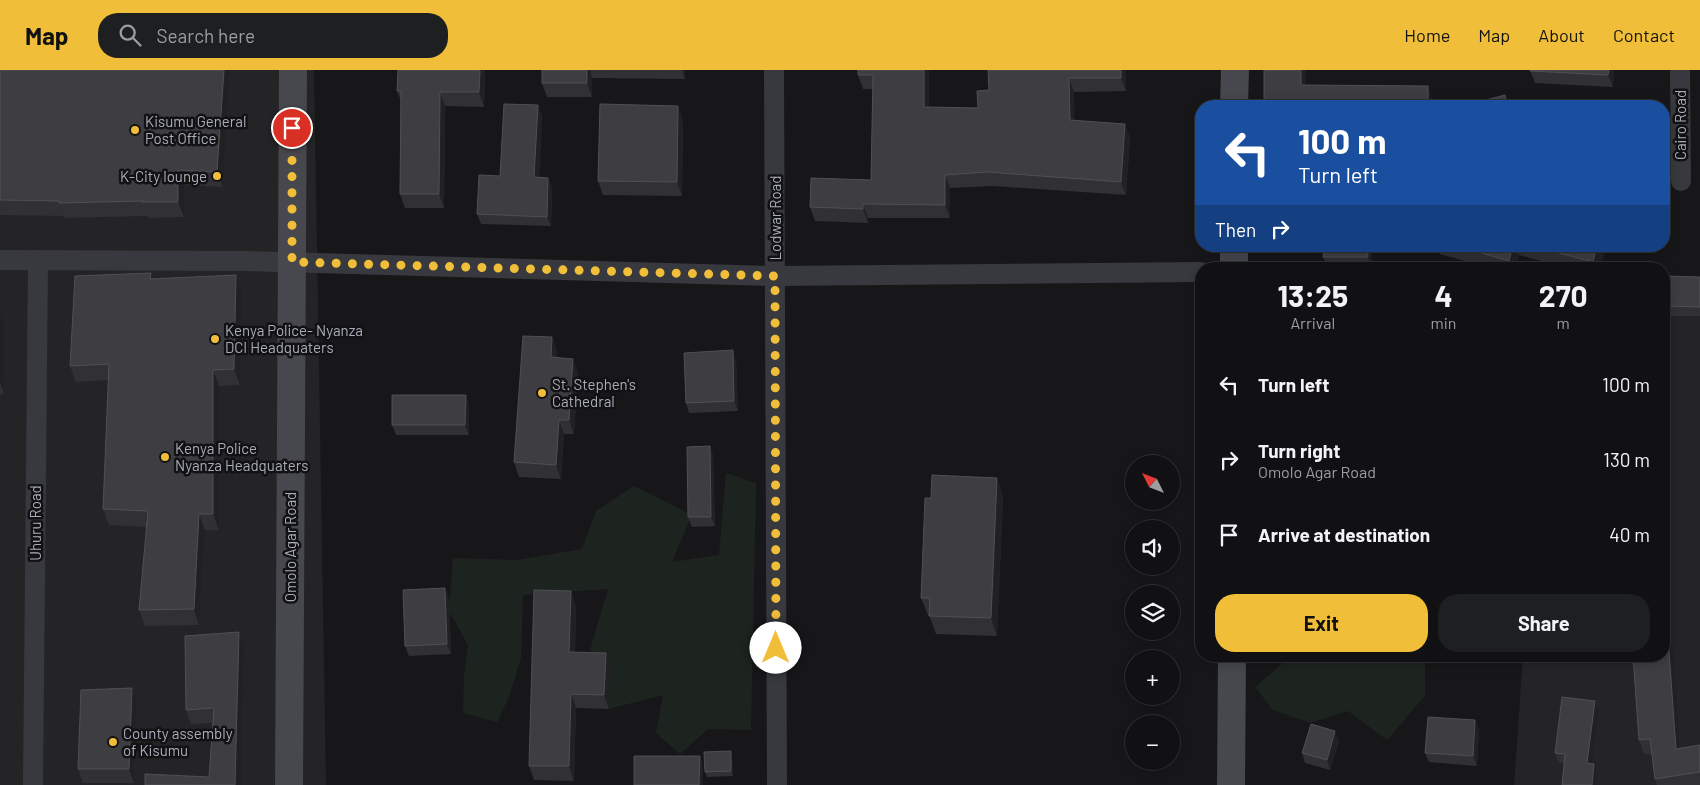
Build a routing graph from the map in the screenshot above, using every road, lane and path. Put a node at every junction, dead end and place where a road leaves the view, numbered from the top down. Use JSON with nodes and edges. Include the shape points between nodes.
{"nodes":[{"id":1,"x":293,"y":70,"type":"edge"},
{"id":2,"x":774,"y":70,"type":"edge"},
{"id":3,"x":1235,"y":70,"type":"edge"},
{"id":4,"x":1680,"y":70,"type":"edge"},
{"id":5,"x":1234,"y":100,"type":"edge"},
{"id":6,"x":1681,"y":180,"type":"dead end"},
{"id":7,"x":0,"y":260,"type":"edge"},
{"id":8,"x":38,"y":260,"type":"junction"},
{"id":9,"x":292,"y":262,"type":"junction"},
{"id":10,"x":1195,"y":272,"type":"edge"},
{"id":11,"x":775,"y":276,"type":"junction"},
{"id":12,"x":1232,"y":662,"type":"edge"},
{"id":13,"x":34,"y":785,"type":"edge"},
{"id":14,"x":289,"y":785,"type":"edge"},
{"id":15,"x":777,"y":785,"type":"edge"},
{"id":16,"x":1231,"y":785,"type":"edge"}],
"edges":[{"from":1,"to":9,"type":"main road","name":"Omolo Agar Road"},
{"from":2,"to":11,"type":"street","name":"Lodwar Road"},
{"from":3,"to":5,"type":"main road"},
{"from":4,"to":6,"type":"street","name":"Cairo Road"},
{"from":7,"to":8,"type":"street"},
{"from":8,"to":9,"type":"street"},
{"from":8,"to":13,"type":"street","name":"Uhuru Road"},
{"from":9,"to":11,"type":"street"},
{"from":9,"to":14,"type":"main road","name":"Omolo Agar Road"},
{"from":10,"to":11,"type":"street"},
{"from":11,"to":15,"type":"street","name":"Lodwar Road"},
{"from":12,"to":16,"type":"main road"}]}
